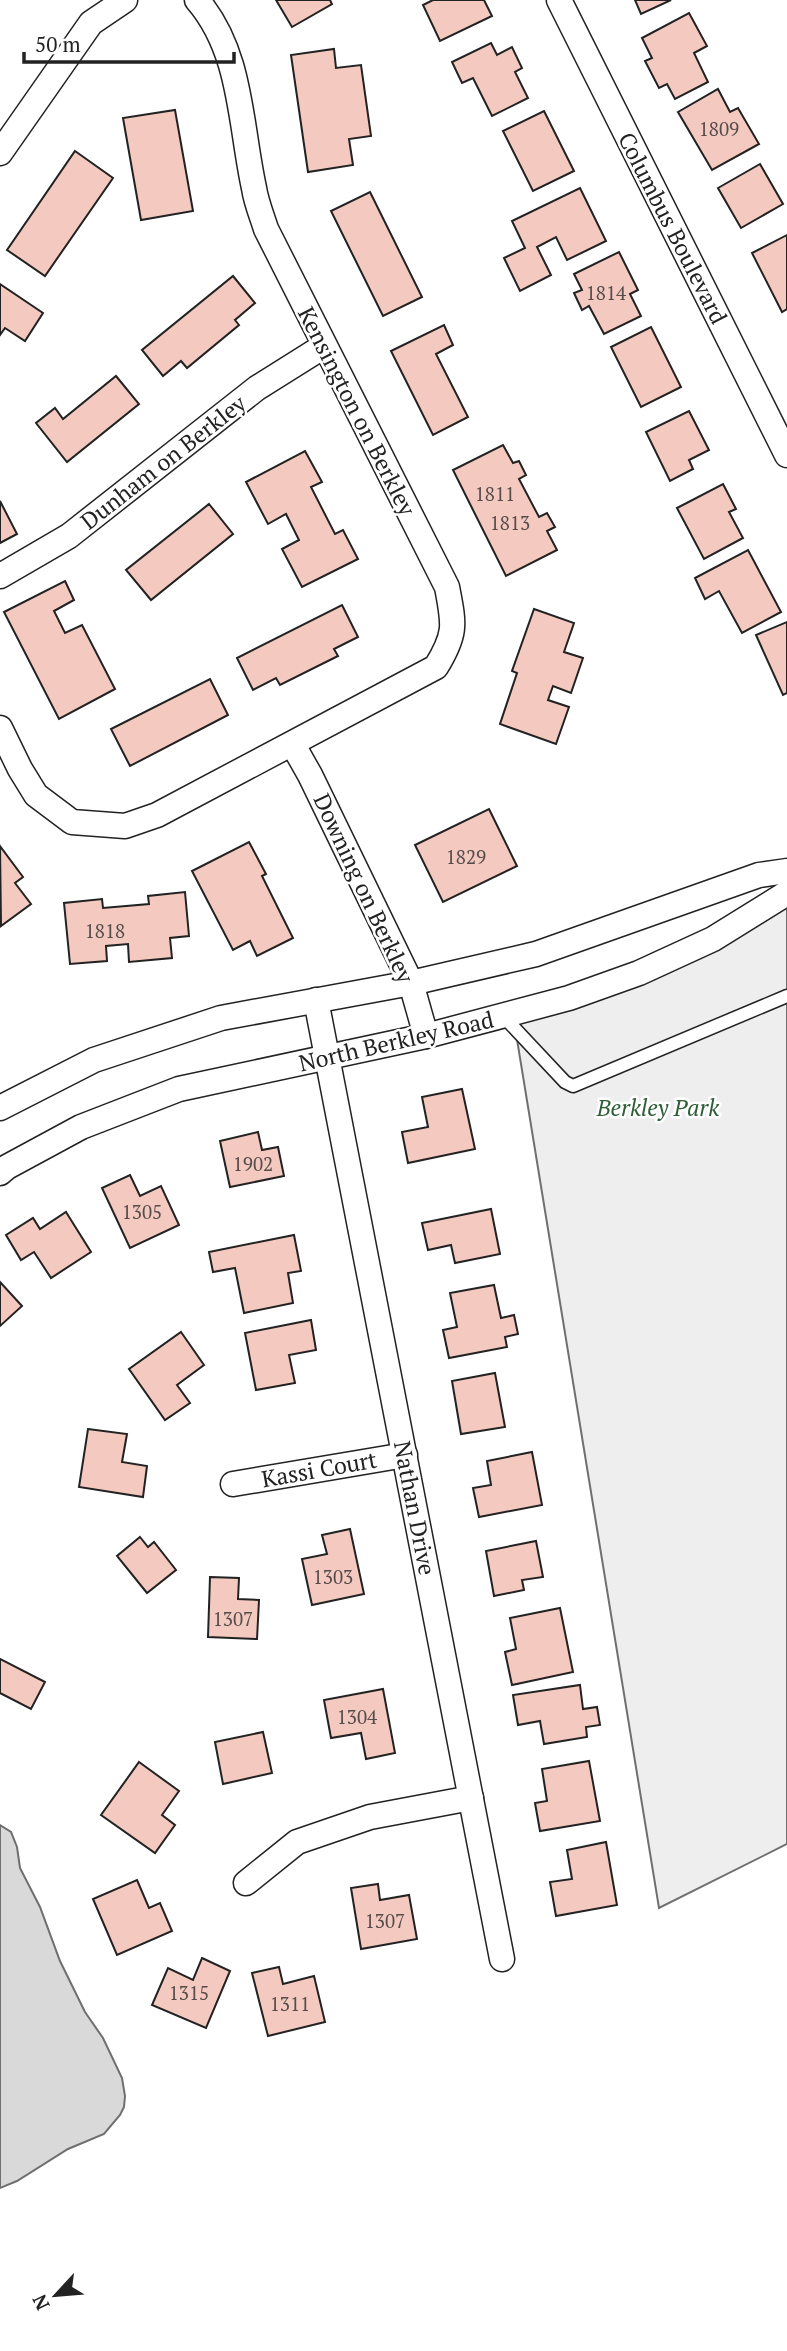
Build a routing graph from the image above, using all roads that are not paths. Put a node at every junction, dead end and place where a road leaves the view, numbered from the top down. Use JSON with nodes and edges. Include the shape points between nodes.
{"nodes":[{"id":1,"x":125,"y":0,"type":"edge"},
{"id":2,"x":197,"y":0,"type":"edge"},
{"id":3,"x":559,"y":0,"type":"edge"},
{"id":4,"x":0,"y":153,"type":"edge"},
{"id":5,"x":324,"y":346,"type":"junction"},
{"id":6,"x":787,"y":455,"type":"edge"},
{"id":7,"x":0,"y":576,"type":"edge"},
{"id":8,"x":0,"y":728,"type":"edge"},
{"id":9,"x":293,"y":745,"type":"junction"},
{"id":10,"x":787,"y":871,"type":"edge"},
{"id":11,"x":787,"y":893,"type":"edge"},
{"id":12,"x":411,"y":983,"type":"junction"},
{"id":13,"x":787,"y":996,"type":"edge"},
{"id":14,"x":316,"y":1000,"type":"junction"},
{"id":15,"x":504,"y":1017,"type":"junction"},
{"id":16,"x":426,"y":1037,"type":"junction"},
{"id":17,"x":326,"y":1056,"type":"junction"},
{"id":18,"x":0,"y":1108,"type":"edge"},
{"id":19,"x":0,"y":1173,"type":"edge"},
{"id":20,"x":405,"y":1455,"type":"junction"},
{"id":21,"x":233,"y":1484,"type":"dead end"},
{"id":22,"x":471,"y":1798,"type":"junction"},
{"id":23,"x":246,"y":1883,"type":"dead end"},
{"id":24,"x":502,"y":1959,"type":"dead end"}],
"edges":[{"from":1,"to":4,"type":"street","via":[[91,23]]},
{"from":2,"to":5,"type":"street","name":"Kensington on Berkley","via":[[231,58],[254,191],[267,229]]},
{"from":3,"to":6,"type":"street","name":"Columbus Boulevard"},
{"from":5,"to":7,"type":"street","name":"Dunham on Berkley","via":[[257,388],[69,537]]},
{"from":5,"to":9,"type":"street","name":"Kensington on Berkley","via":[[447,587],[454,624],[450,645],[436,667]]},
{"from":8,"to":9,"type":"street","name":"Kensington on Berkley","via":[[36,795],[72,822],[125,826],[157,815]]},
{"from":9,"to":12,"type":"street","name":"Downing on Berkley"},
{"from":10,"to":12,"type":"street","via":[[759,875],[536,954]]},
{"from":11,"to":15,"type":"street","name":"North Berkley Road","via":[[713,939],[639,973]]},
{"from":12,"to":14,"type":"street"},
{"from":12,"to":16,"type":"street","name":"Downing on Berkley"},
{"from":13,"to":15,"type":"lane","via":[[573,1086]]},
{"from":14,"to":17,"type":"street","name":"Nathan Drive"},
{"from":14,"to":18,"type":"street","via":[[221,1018],[94,1060]]},
{"from":15,"to":16,"type":"street","name":"North Berkley Road"},
{"from":16,"to":17,"type":"street","name":"North Berkley Road"},
{"from":17,"to":19,"type":"street","name":"North Berkley Road","via":[[179,1088],[81,1128]]},
{"from":17,"to":20,"type":"street","name":"Nathan Drive"},
{"from":20,"to":21,"type":"street","name":"Kassi Court"},
{"from":20,"to":22,"type":"street","name":"Nathan Drive"},
{"from":22,"to":23,"type":"street","via":[[370,1817],[297,1842]]},
{"from":22,"to":24,"type":"street","name":"Nathan Drive"}]}
